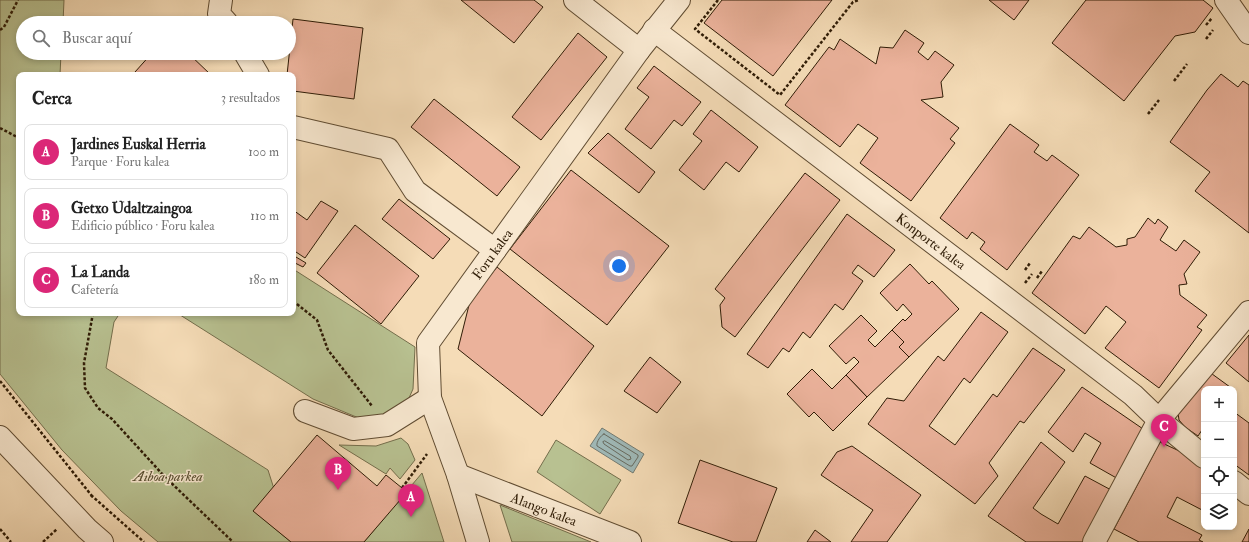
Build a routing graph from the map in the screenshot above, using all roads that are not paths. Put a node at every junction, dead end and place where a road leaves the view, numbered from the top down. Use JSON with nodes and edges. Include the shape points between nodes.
{"nodes":[{"id":1,"x":221,"y":0,"type":"edge"},
{"id":2,"x":575,"y":0,"type":"edge"},
{"id":3,"x":679,"y":0,"type":"edge"},
{"id":4,"x":1226,"y":0,"type":"edge"},
{"id":5,"x":221,"y":16,"type":"edge"},
{"id":6,"x":654,"y":30,"type":"junction"},
{"id":7,"x":1249,"y":33,"type":"edge"},
{"id":8,"x":639,"y":50,"type":"junction"},
{"id":9,"x":249,"y":60,"type":"edge"},
{"id":10,"x":256,"y":72,"type":"edge"},
{"id":11,"x":296,"y":128,"type":"edge"},
{"id":12,"x":495,"y":250,"type":"junction"},
{"id":13,"x":1249,"y":312,"type":"edge"},
{"id":14,"x":430,"y":398,"type":"junction"},
{"id":15,"x":305,"y":411,"type":"dead end"},
{"id":16,"x":1159,"y":420,"type":"junction"},
{"id":17,"x":0,"y":437,"type":"edge"},
{"id":18,"x":1201,"y":455,"type":"edge"},
{"id":19,"x":458,"y":475,"type":"junction"},
{"id":20,"x":1237,"y":484,"type":"edge"},
{"id":21,"x":1249,"y":494,"type":"edge"},
{"id":22,"x":102,"y":542,"type":"edge"},
{"id":23,"x":478,"y":542,"type":"edge"},
{"id":24,"x":630,"y":542,"type":"edge"},
{"id":25,"x":1094,"y":542,"type":"edge"}],
"edges":[{"from":1,"to":5,"type":"street"},
{"from":2,"to":8,"type":"street"},
{"from":3,"to":6,"type":"street","name":"Foru kalea"},
{"from":4,"to":7,"type":"street"},
{"from":6,"to":8,"type":"street","name":"Foru kalea"},
{"from":6,"to":16,"type":"street","name":"Konporte kalea","via":[[1133,395]]},
{"from":8,"to":12,"type":"street","name":"Foru kalea"},
{"from":9,"to":10,"type":"street"},
{"from":11,"to":12,"type":"street","via":[[388,149],[415,191]]},
{"from":12,"to":14,"type":"street","name":"Foru kalea","via":[[428,343]]},
{"from":13,"to":16,"type":"street"},
{"from":14,"to":15,"type":"street","via":[[387,425],[353,429]]},
{"from":14,"to":19,"type":"street","name":"Foru kalea"},
{"from":16,"to":18,"type":"street","name":"Konporte kalea"},
{"from":16,"to":25,"type":"street"},
{"from":17,"to":22,"type":"street"},
{"from":19,"to":23,"type":"street","name":"Foru kalea"},
{"from":19,"to":24,"type":"street","name":"Alango kalea"},
{"from":20,"to":21,"type":"street"}]}
